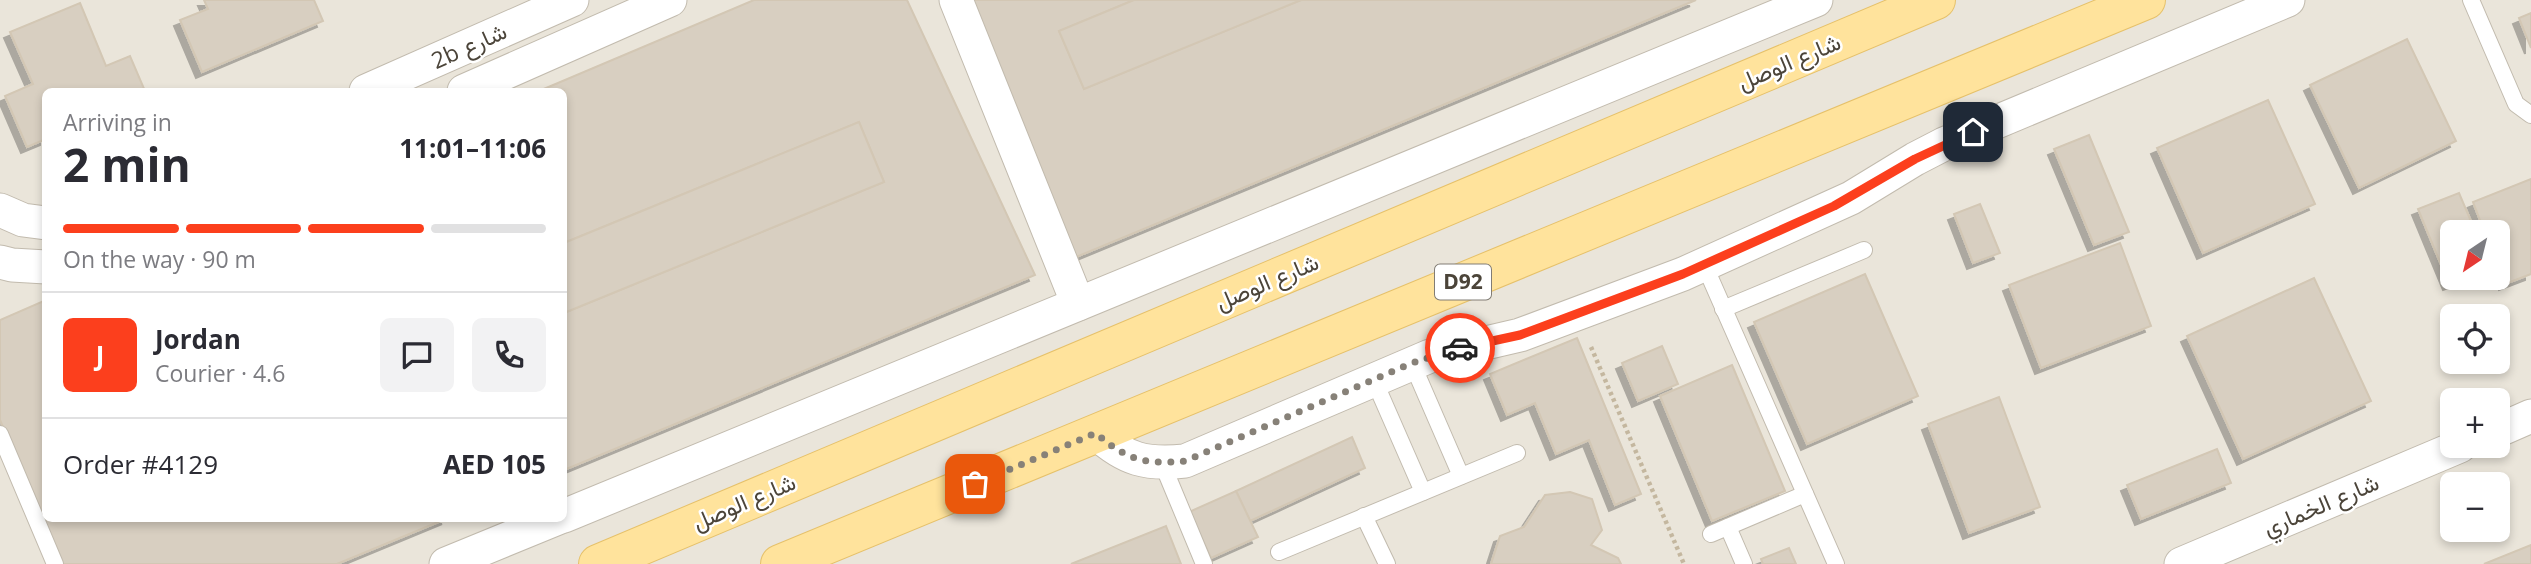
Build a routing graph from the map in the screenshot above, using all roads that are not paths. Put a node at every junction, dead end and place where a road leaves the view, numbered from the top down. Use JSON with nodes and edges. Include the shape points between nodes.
{"nodes":[{"id":1,"x":572,"y":0,"type":"edge"},
{"id":2,"x":670,"y":0,"type":"edge"},
{"id":3,"x":956,"y":0,"type":"edge"},
{"id":4,"x":1816,"y":0,"type":"edge"},
{"id":5,"x":1936,"y":0,"type":"edge"},
{"id":6,"x":2146,"y":0,"type":"edge"},
{"id":7,"x":2288,"y":0,"type":"edge"},
{"id":8,"x":2472,"y":0,"type":"edge"},
{"id":9,"x":373,"y":88,"type":"edge"},
{"id":10,"x":471,"y":88,"type":"edge"},
{"id":11,"x":2531,"y":114,"type":"edge"},
{"id":12,"x":0,"y":210,"type":"edge"},
{"id":13,"x":42,"y":222,"type":"edge"},
{"id":14,"x":1864,"y":250,"type":"dead end"},
{"id":15,"x":0,"y":262,"type":"edge"},
{"id":16,"x":1704,"y":264,"type":"junction"},
{"id":17,"x":42,"y":267,"type":"edge"},
{"id":18,"x":1078,"y":304,"type":"junction"},
{"id":19,"x":1723,"y":309,"type":"junction"},
{"id":20,"x":1412,"y":363,"type":"junction"},
{"id":21,"x":1374,"y":380,"type":"junction"},
{"id":22,"x":2531,"y":416,"type":"edge"},
{"id":23,"x":2510,"y":425,"type":"edge"},
{"id":24,"x":1096,"y":433,"type":"junction"},
{"id":25,"x":0,"y":434,"type":"edge"},
{"id":26,"x":1517,"y":453,"type":"dead end"},
{"id":27,"x":2440,"y":454,"type":"edge"},
{"id":28,"x":1162,"y":463,"type":"junction"},
{"id":29,"x":1461,"y":476,"type":"junction"},
{"id":30,"x":1423,"y":492,"type":"junction"},
{"id":31,"x":1805,"y":494,"type":"junction"},
{"id":32,"x":567,"y":515,"type":"edge"},
{"id":33,"x":1364,"y":516,"type":"junction"},
{"id":34,"x":548,"y":522,"type":"edge"},
{"id":35,"x":1728,"y":527,"type":"junction"},
{"id":36,"x":1711,"y":534,"type":"dead end"},
{"id":37,"x":1279,"y":552,"type":"dead end"},
{"id":38,"x":55,"y":564,"type":"edge"},
{"id":39,"x":446,"y":564,"type":"edge"},
{"id":40,"x":597,"y":564,"type":"edge"},
{"id":41,"x":780,"y":564,"type":"edge"},
{"id":42,"x":1204,"y":564,"type":"edge"},
{"id":43,"x":1387,"y":564,"type":"edge"},
{"id":44,"x":1744,"y":564,"type":"edge"},
{"id":45,"x":1836,"y":564,"type":"edge"},
{"id":46,"x":2181,"y":564,"type":"edge"}],
"edges":[{"from":1,"to":9,"type":"street","name":"2b شارع"},
{"from":2,"to":10,"type":"street","name":"2b شارع"},
{"from":3,"to":18,"type":"street"},
{"from":4,"to":18,"type":"street","name":"شارع الوصل"},
{"from":5,"to":40,"type":"main road","name":"شارع الوصل"},
{"from":6,"to":24,"type":"main road","number":"D92"},
{"from":7,"to":16,"type":"street","via":[[1944,145],[1840,204]]},
{"from":8,"to":11,"type":"lane","via":[[2516,104]]},
{"from":12,"to":13,"type":"street"},
{"from":14,"to":19,"type":"lane"},
{"from":15,"to":17,"type":"street"},
{"from":16,"to":19,"type":"lane"},
{"from":16,"to":20,"type":"street","via":[[1520,335]]},
{"from":18,"to":32,"type":"street","name":"شارع الوصل"},
{"from":19,"to":31,"type":"lane"},
{"from":20,"to":21,"type":"street"},
{"from":20,"to":29,"type":"lane"},
{"from":21,"to":28,"type":"street","via":[[1185,461]]},
{"from":21,"to":30,"type":"lane"},
{"from":22,"to":23,"type":"street"},
{"from":24,"to":28,"type":"street","via":[[1138,460]]},
{"from":24,"to":41,"type":"main road","number":"D92"},
{"from":25,"to":38,"type":"lane"},
{"from":26,"to":29,"type":"lane"},
{"from":27,"to":46,"type":"street","name":"شارع الخماري"},
{"from":28,"to":42,"type":"lane"},
{"from":29,"to":30,"type":"lane"},
{"from":30,"to":33,"type":"lane"},
{"from":31,"to":35,"type":"lane"},
{"from":31,"to":45,"type":"lane"},
{"from":33,"to":37,"type":"lane"},
{"from":33,"to":43,"type":"lane"},
{"from":34,"to":39,"type":"street"},
{"from":35,"to":36,"type":"lane"},
{"from":35,"to":44,"type":"lane"}]}
